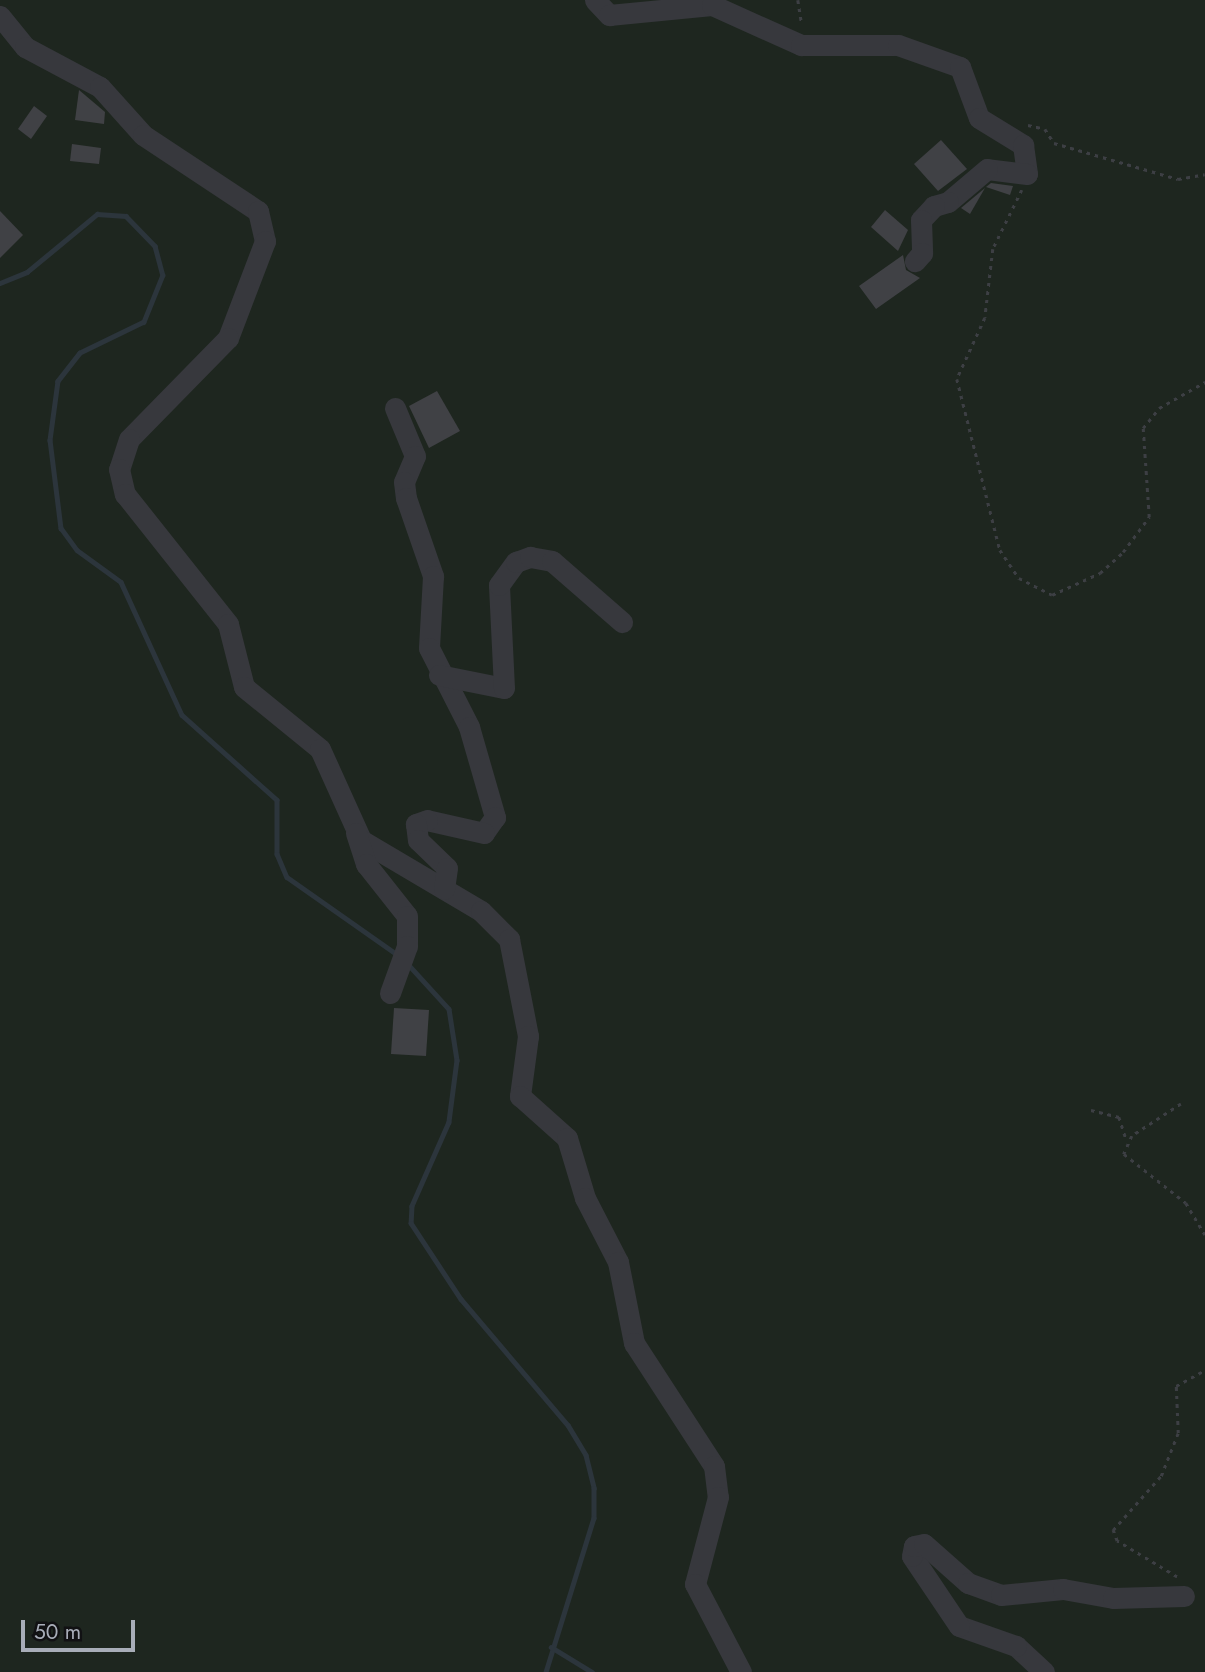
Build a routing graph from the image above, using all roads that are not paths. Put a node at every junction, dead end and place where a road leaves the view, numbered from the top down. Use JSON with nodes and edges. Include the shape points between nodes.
{"nodes":[{"id":1,"x":595,"y":0,"type":"edge"},
{"id":2,"x":0,"y":16,"type":"edge"},
{"id":3,"x":915,"y":261,"type":"dead end"},
{"id":4,"x":395,"y":408,"type":"dead end"},
{"id":5,"x":622,"y":622,"type":"dead end"},
{"id":6,"x":439,"y":674,"type":"junction"},
{"id":7,"x":356,"y":833,"type":"junction"},
{"id":8,"x":444,"y":889,"type":"junction"},
{"id":9,"x":390,"y":993,"type":"dead end"},
{"id":10,"x":1184,"y":1596,"type":"road end"},
{"id":11,"x":741,"y":1672,"type":"edge"},
{"id":12,"x":1044,"y":1672,"type":"edge"}],
"edges":[{"from":1,"to":3,"type":"street","via":[[609,15],[712,5],[801,46],[898,45],[953,62],[979,118],[1023,145],[1027,174],[987,169],[948,202],[933,206],[921,220],[922,253]]},
{"from":2,"to":7,"type":"street","via":[[25,47],[100,87],[143,135],[258,211],[265,241],[228,338],[130,439],[120,481],[181,573],[228,624],[244,687],[320,749]]},
{"from":4,"to":6,"type":"street","via":[[415,456],[404,482],[433,576],[428,640]]},
{"from":5,"to":6,"type":"street","via":[[552,561],[530,557],[506,570],[499,585],[505,688]]},
{"from":6,"to":8,"type":"street","via":[[468,727],[495,817],[484,833],[427,820],[416,824],[418,840],[447,868]]},
{"from":7,"to":8,"type":"street"},
{"from":7,"to":9,"type":"street","via":[[366,864],[407,916],[407,946]]},
{"from":8,"to":11,"type":"street","via":[[491,918],[514,949],[528,1036],[520,1096],[567,1138],[584,1198],[618,1262],[634,1343],[714,1466],[718,1496],[695,1584]]},
{"from":10,"to":12,"type":"street","via":[[1113,1598],[1063,1588],[1001,1595],[968,1583],[924,1545],[914,1546],[912,1556],[959,1626],[1016,1646]]}]}
